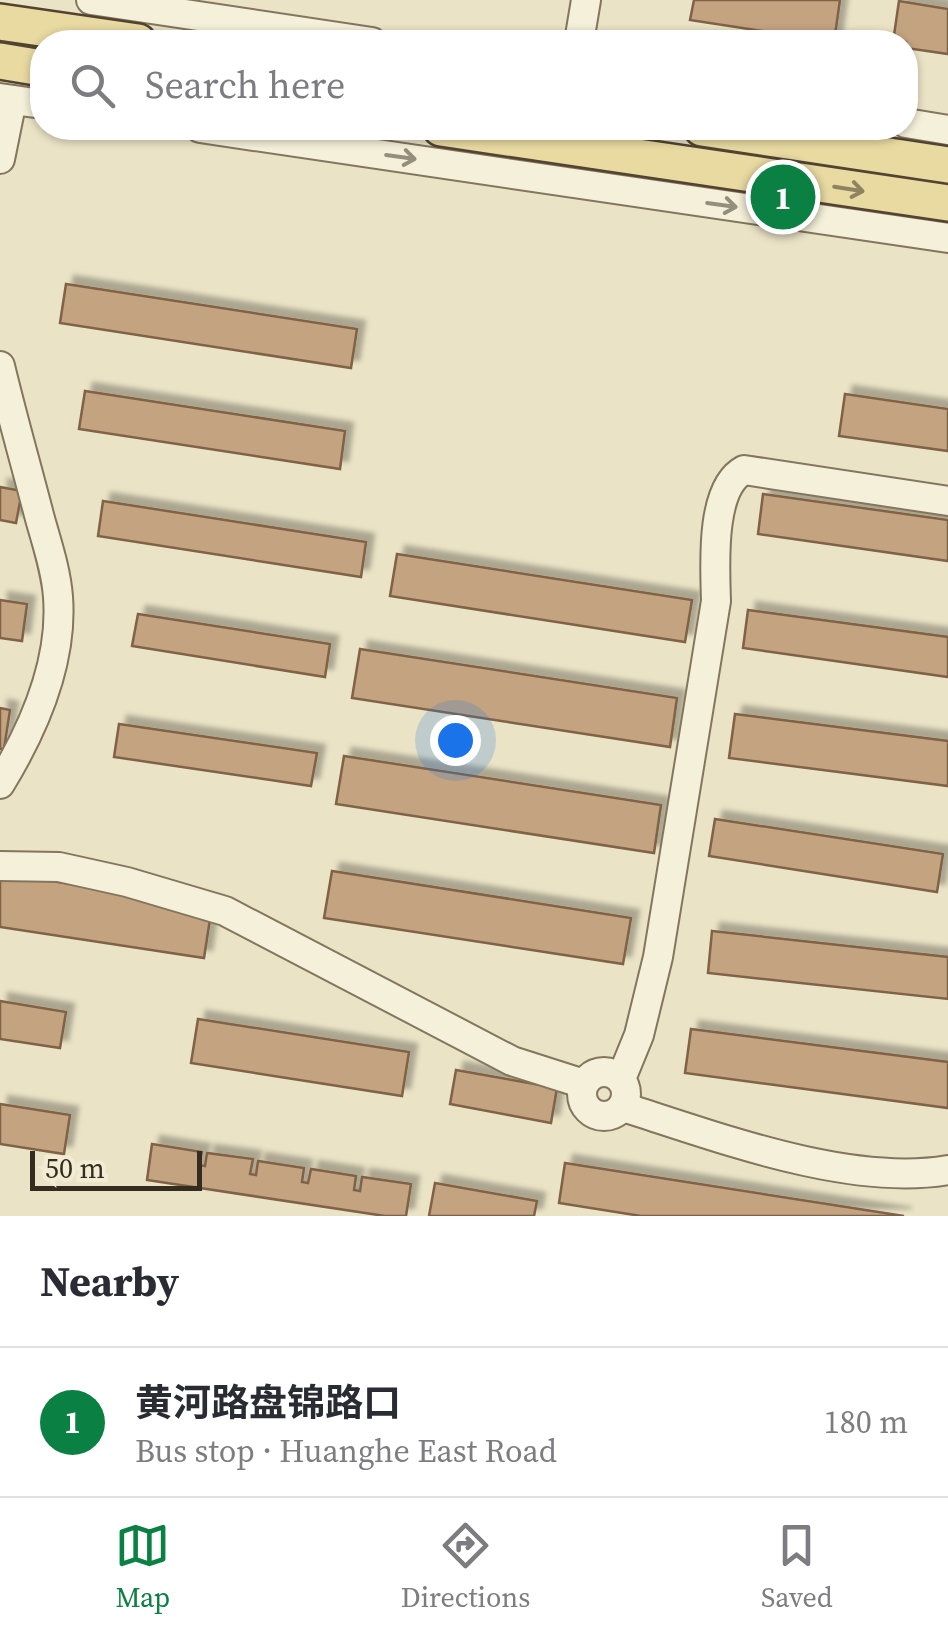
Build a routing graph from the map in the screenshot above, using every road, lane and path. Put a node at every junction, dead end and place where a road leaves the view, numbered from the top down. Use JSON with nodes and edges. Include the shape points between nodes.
{"nodes":[{"id":1,"x":91,"y":0,"type":"edge"},
{"id":2,"x":586,"y":0,"type":"edge"},
{"id":3,"x":0,"y":22,"type":"edge"},
{"id":4,"x":55,"y":30,"type":"edge"},
{"id":5,"x":292,"y":30,"type":"edge"},
{"id":6,"x":581,"y":30,"type":"edge"},
{"id":7,"x":0,"y":62,"type":"edge"},
{"id":8,"x":30,"y":66,"type":"edge"},
{"id":9,"x":6,"y":99,"type":"edge"},
{"id":10,"x":918,"y":125,"type":"edge"},
{"id":11,"x":948,"y":130,"type":"edge"},
{"id":12,"x":282,"y":140,"type":"edge"},
{"id":13,"x":521,"y":140,"type":"edge"},
{"id":14,"x":782,"y":140,"type":"edge"},
{"id":15,"x":0,"y":159,"type":"edge"},
{"id":16,"x":948,"y":165,"type":"edge"},
{"id":17,"x":948,"y":204,"type":"edge"},
{"id":18,"x":948,"y":238,"type":"edge"},
{"id":19,"x":0,"y":366,"type":"edge"},
{"id":20,"x":948,"y":501,"type":"edge"},
{"id":21,"x":0,"y":784,"type":"edge"},
{"id":22,"x":0,"y":866,"type":"edge"},
{"id":23,"x":584,"y":1084,"type":"junction"},
{"id":24,"x":622,"y":1093,"type":"junction"},
{"id":25,"x":948,"y":1170,"type":"edge"}],
"edges":[{"from":1,"to":5,"type":"lane"},
{"from":2,"to":6,"type":"lane"},
{"from":3,"to":4,"type":"main road"},
{"from":7,"to":8,"type":"main road"},
{"from":9,"to":15,"type":"lane"},
{"from":10,"to":11,"type":"lane"},
{"from":12,"to":18,"type":"lane","one_way":true},
{"from":13,"to":17,"type":"main road","one_way":true},
{"from":14,"to":16,"type":"main road"},
{"from":19,"to":21,"type":"lane","via":[[49,550],[58,623],[25,742]]},
{"from":20,"to":24,"type":"lane","via":[[744,470],[724,491],[716,601],[658,957]]},
{"from":22,"to":23,"type":"lane","via":[[59,867],[225,911],[512,1061]]},
{"from":23,"to":24,"type":"lane","via":[[603,1072]]},
{"from":23,"to":24,"type":"lane","via":[[582,1100],[591,1113],[606,1117]]},
{"from":24,"to":25,"type":"lane","via":[[728,1140],[814,1161],[871,1172]]}]}
